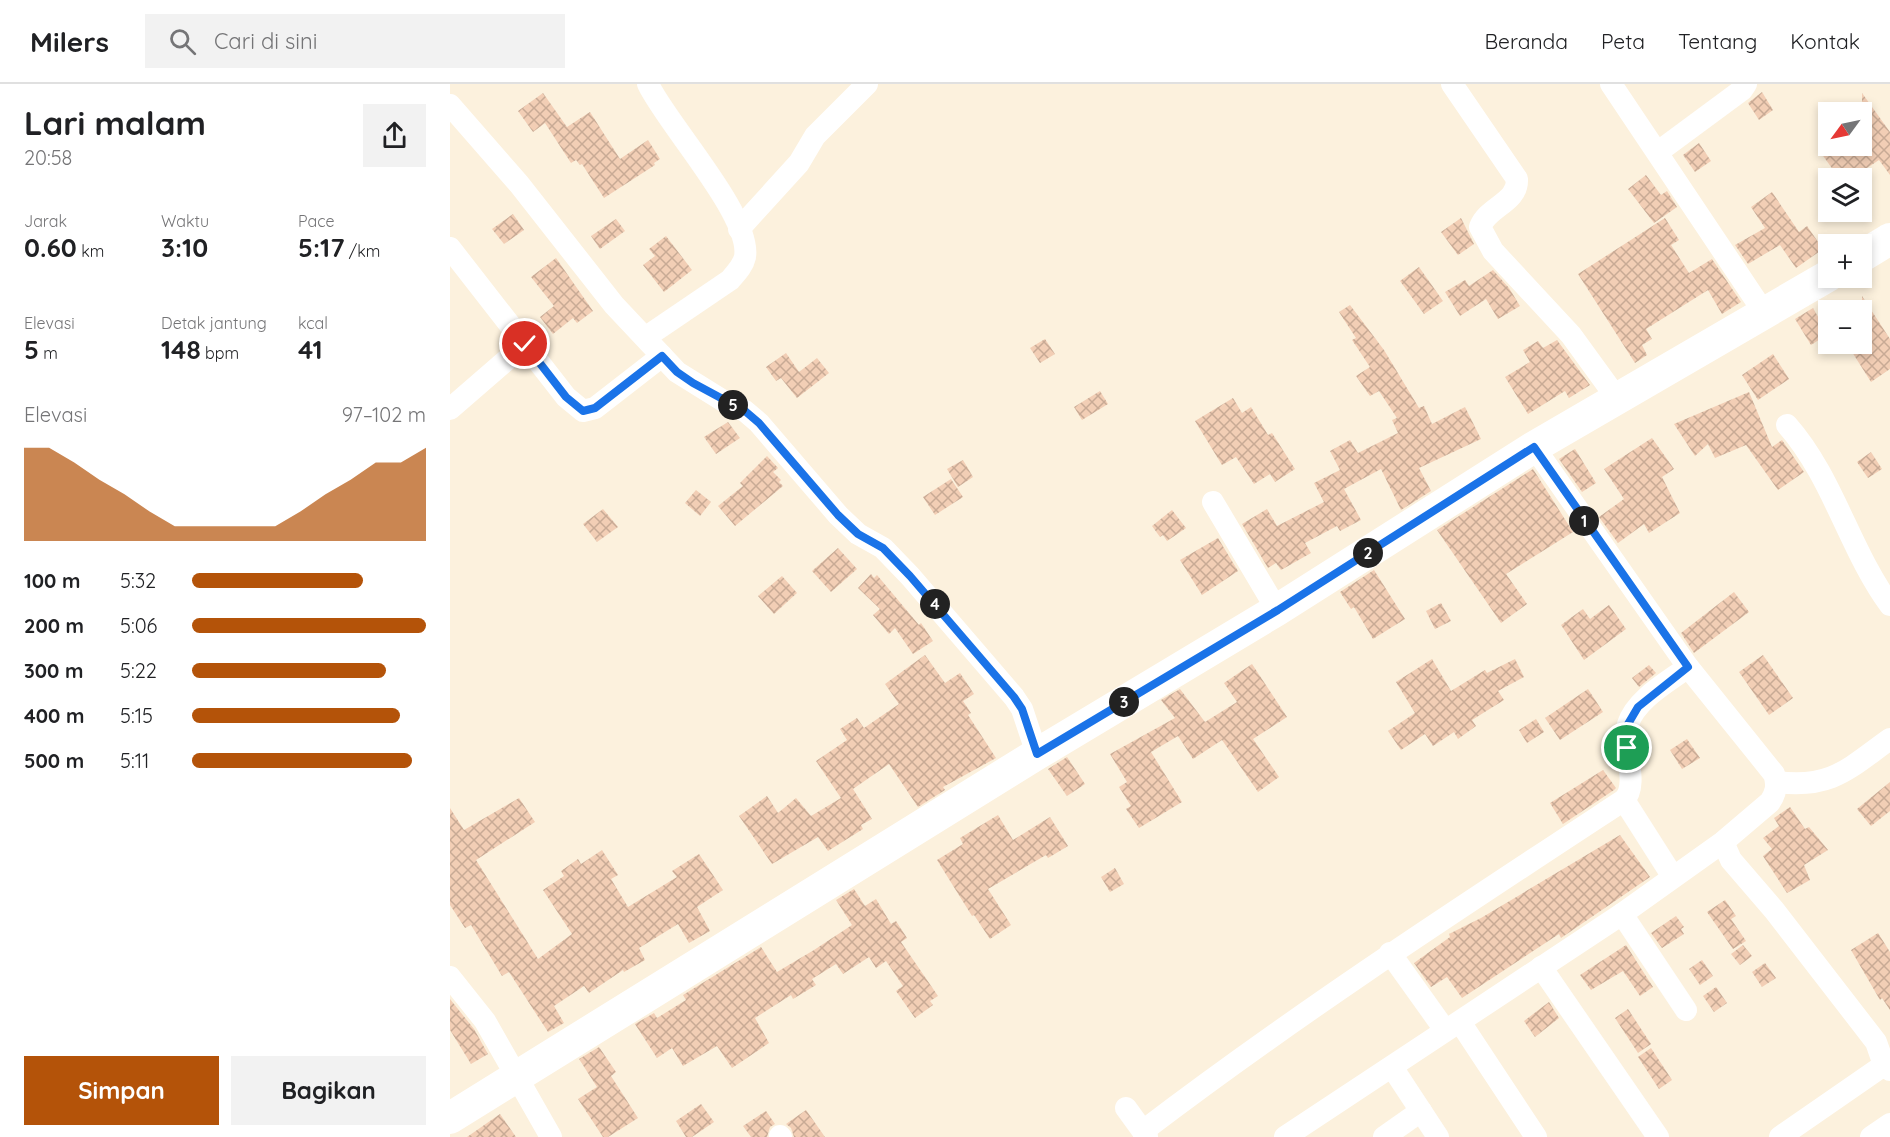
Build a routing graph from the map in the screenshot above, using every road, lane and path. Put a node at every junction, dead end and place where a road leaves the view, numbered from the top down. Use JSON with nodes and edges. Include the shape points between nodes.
{"nodes":[{"id":1,"x":648,"y":84,"type":"edge"},
{"id":2,"x":867,"y":84,"type":"edge"},
{"id":3,"x":1452,"y":84,"type":"edge"},
{"id":4,"x":1611,"y":84,"type":"edge"},
{"id":5,"x":1746,"y":84,"type":"edge"},
{"id":6,"x":450,"y":105,"type":"edge"},
{"id":7,"x":1658,"y":152,"type":"junction"},
{"id":8,"x":739,"y":228,"type":"junction"},
{"id":9,"x":1890,"y":239,"type":"edge"},
{"id":10,"x":1872,"y":250,"type":"edge"},
{"id":11,"x":453,"y":259,"type":"edge"},
{"id":12,"x":1818,"y":282,"type":"edge"},
{"id":13,"x":1765,"y":314,"type":"junction"},
{"id":14,"x":646,"y":337,"type":"junction"},
{"id":15,"x":525,"y":344,"type":"junction"},
{"id":16,"x":662,"y":356,"type":"junction"},
{"id":17,"x":1616,"y":397,"type":"junction"},
{"id":18,"x":450,"y":409,"type":"edge"},
{"id":19,"x":1787,"y":425,"type":"dead end"},
{"id":20,"x":1534,"y":447,"type":"junction"},
{"id":21,"x":1213,"y":502,"type":"dead end"},
{"id":22,"x":1890,"y":604,"type":"edge"},
{"id":23,"x":1278,"y":610,"type":"junction"},
{"id":24,"x":1688,"y":667,"type":"junction"},
{"id":25,"x":1890,"y":739,"type":"edge"},
{"id":26,"x":1037,"y":754,"type":"junction"},
{"id":27,"x":1777,"y":782,"type":"junction"},
{"id":28,"x":1624,"y":800,"type":"junction"},
{"id":29,"x":1723,"y":842,"type":"junction"},
{"id":30,"x":1673,"y":877,"type":"junction"},
{"id":31,"x":1622,"y":914,"type":"junction"},
{"id":32,"x":1390,"y":953,"type":"junction"},
{"id":33,"x":1541,"y":967,"type":"junction"},
{"id":34,"x":450,"y":977,"type":"edge"},
{"id":35,"x":1686,"y":1010,"type":"dead end"},
{"id":36,"x":1453,"y":1026,"type":"junction"},
{"id":37,"x":1392,"y":1067,"type":"junction"},
{"id":38,"x":1887,"y":1068,"type":"edge"},
{"id":39,"x":518,"y":1078,"type":"junction"},
{"id":40,"x":1126,"y":1108,"type":"dead end"},
{"id":41,"x":1421,"y":1111,"type":"junction"},
{"id":42,"x":450,"y":1118,"type":"edge"},
{"id":43,"x":1890,"y":1124,"type":"edge"},
{"id":44,"x":1145,"y":1134,"type":"edge"},
{"id":45,"x":550,"y":1137,"type":"edge"},
{"id":46,"x":1285,"y":1137,"type":"edge"},
{"id":47,"x":1384,"y":1137,"type":"edge"},
{"id":48,"x":1438,"y":1137,"type":"edge"},
{"id":49,"x":1536,"y":1137,"type":"edge"},
{"id":50,"x":1658,"y":1137,"type":"edge"},
{"id":51,"x":1780,"y":1137,"type":"edge"},
{"id":52,"x":1871,"y":1137,"type":"edge"}],
"edges":[{"from":1,"to":8,"type":"street","via":[[708,173]]},
{"from":2,"to":8,"type":"street","via":[[815,136],[799,163]]},
{"from":3,"to":17,"type":"street","via":[[1517,179],[1518,189],[1511,198],[1484,218],[1480,227],[1484,237],[1571,335]]},
{"from":4,"to":7,"type":"street"},
{"from":5,"to":7,"type":"street"},
{"from":6,"to":14,"type":"street","via":[[519,184],[614,304]]},
{"from":7,"to":13,"type":"street"},
{"from":8,"to":14,"type":"street","via":[[745,257],[730,280]]},
{"from":9,"to":10,"type":"main road"},
{"from":11,"to":15,"type":"street"},
{"from":12,"to":13,"type":"main road"},
{"from":13,"to":17,"type":"main road"},
{"from":14,"to":16,"type":"street"},
{"from":15,"to":16,"type":"street","via":[[566,397],[583,411],[595,408]]},
{"from":15,"to":18,"type":"street"},
{"from":16,"to":26,"type":"street","via":[[677,372],[759,423],[838,515],[858,534],[883,548],[910,576],[1014,697]]},
{"from":17,"to":20,"type":"main road"},
{"from":19,"to":22,"type":"street","via":[[1807,451],[1863,561]]},
{"from":20,"to":23,"type":"main road"},
{"from":20,"to":24,"type":"street"},
{"from":21,"to":23,"type":"street"},
{"from":23,"to":26,"type":"main road"},
{"from":24,"to":27,"type":"street"},
{"from":24,"to":28,"type":"street","via":[[1638,707],[1628,724],[1631,790]]},
{"from":25,"to":27,"type":"street","via":[[1833,778],[1806,784]]},
{"from":26,"to":39,"type":"main road"},
{"from":27,"to":29,"type":"street","via":[[1770,802]]},
{"from":28,"to":30,"type":"street"},
{"from":28,"to":32,"type":"street"},
{"from":29,"to":30,"type":"street"},
{"from":29,"to":38,"type":"street","via":[[1731,860],[1876,1042]]},
{"from":30,"to":31,"type":"street"},
{"from":31,"to":33,"type":"street"},
{"from":31,"to":35,"type":"street"},
{"from":32,"to":36,"type":"street"},
{"from":32,"to":44,"type":"street","via":[[1206,1084]]},
{"from":33,"to":36,"type":"street"},
{"from":33,"to":50,"type":"street"},
{"from":34,"to":39,"type":"street","via":[[485,1021]]},
{"from":36,"to":37,"type":"street"},
{"from":36,"to":49,"type":"street"},
{"from":37,"to":41,"type":"street"},
{"from":37,"to":46,"type":"street"},
{"from":38,"to":51,"type":"street"},
{"from":39,"to":42,"type":"main road"},
{"from":39,"to":45,"type":"street"},
{"from":40,"to":44,"type":"street"},
{"from":41,"to":47,"type":"street"},
{"from":41,"to":48,"type":"street"},
{"from":43,"to":52,"type":"street"}]}
